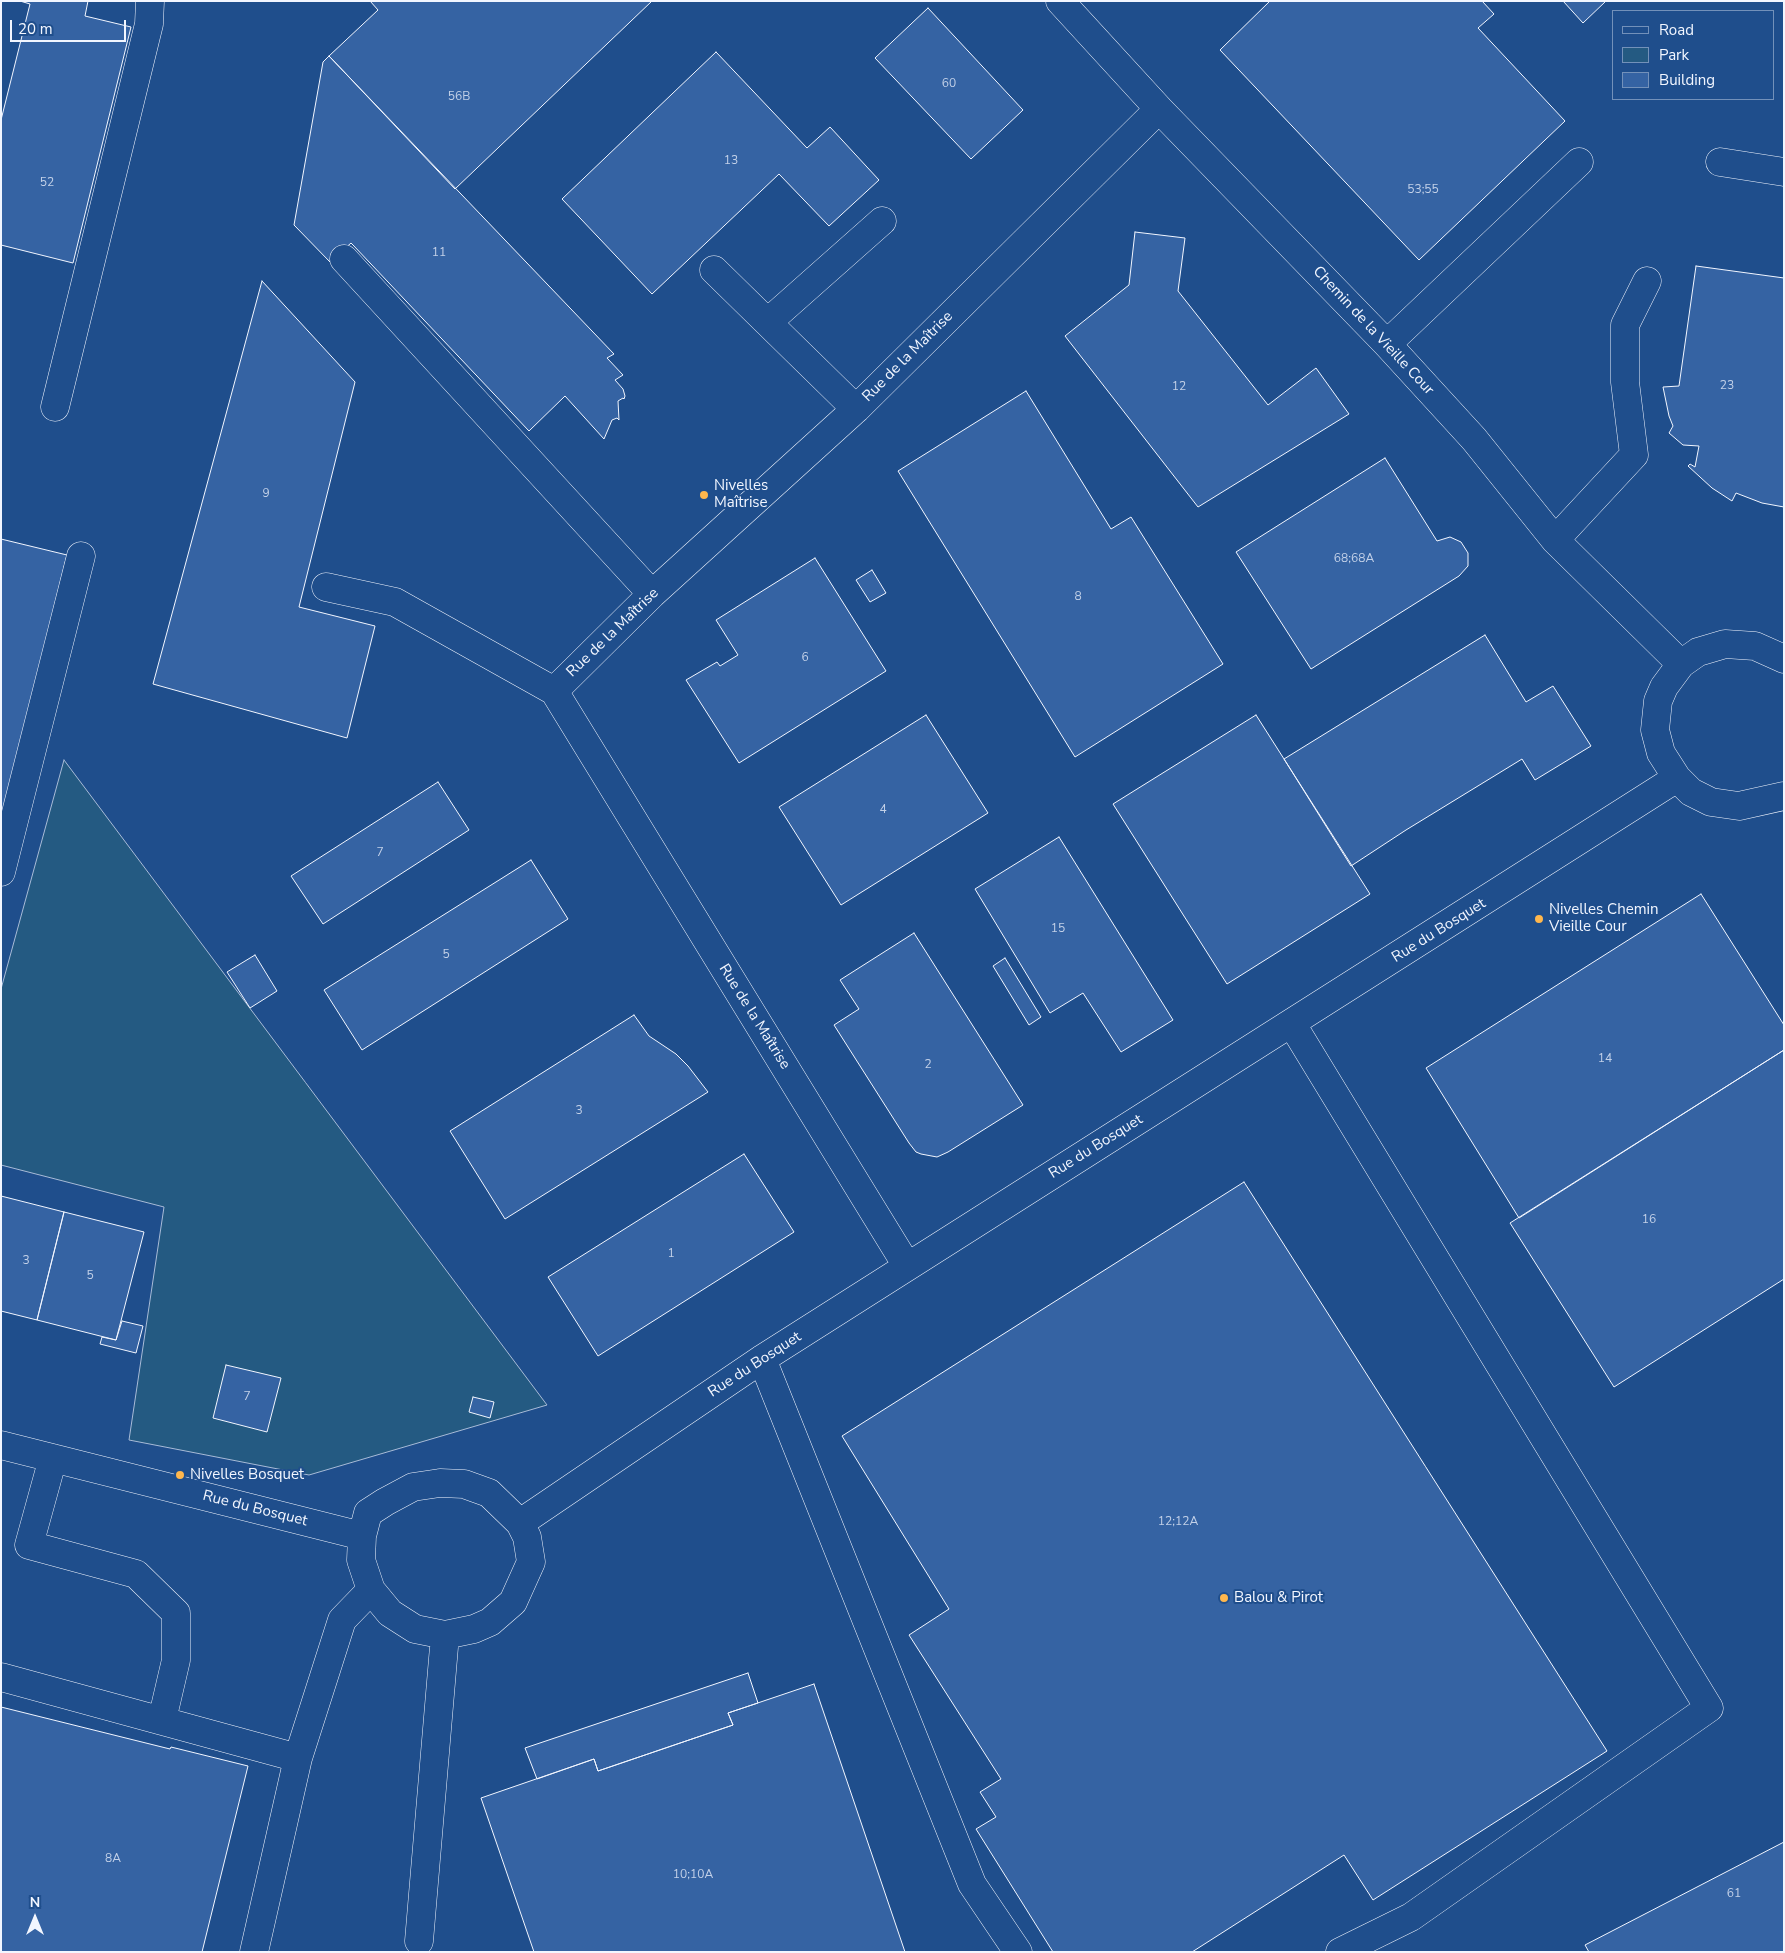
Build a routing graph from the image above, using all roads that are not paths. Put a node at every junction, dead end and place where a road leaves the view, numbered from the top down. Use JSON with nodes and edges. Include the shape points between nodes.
{"nodes":[{"id":1,"x":150,"y":1,"type":"edge"},
{"id":2,"x":1060,"y":1,"type":"edge"},
{"id":3,"x":1159,"y":109,"type":"junction"},
{"id":4,"x":1579,"y":162,"type":"dead end"},
{"id":5,"x":1720,"y":162,"type":"dead end"},
{"id":6,"x":1784,"y":172,"type":"edge"},
{"id":7,"x":882,"y":222,"type":"dead end"},
{"id":8,"x":344,"y":259,"type":"dead end"},
{"id":9,"x":714,"y":270,"type":"dead end"},
{"id":10,"x":1647,"y":281,"type":"dead end"},
{"id":11,"x":768,"y":322,"type":"junction"},
{"id":12,"x":1387,"y":344,"type":"junction"},
{"id":13,"x":55,"y":407,"type":"dead end"},
{"id":14,"x":856,"y":409,"type":"junction"},
{"id":15,"x":1555,"y":540,"type":"junction"},
{"id":16,"x":81,"y":556,"type":"dead end"},
{"id":17,"x":326,"y":587,"type":"dead end"},
{"id":18,"x":652,"y":594,"type":"junction"},
{"id":19,"x":1784,"y":659,"type":"edge"},
{"id":20,"x":1681,"y":664,"type":"junction"},
{"id":21,"x":554,"y":691,"type":"junction"},
{"id":22,"x":1677,"y":778,"type":"junction"},
{"id":23,"x":1784,"y":796,"type":"edge"},
{"id":24,"x":1,"y":872,"type":"edge"},
{"id":25,"x":1292,"y":1024,"type":"junction"},
{"id":26,"x":908,"y":1266,"type":"junction"},
{"id":27,"x":762,"y":1359,"type":"junction"},
{"id":28,"x":1,"y":1445,"type":"edge"},
{"id":29,"x":53,"y":1458,"type":"junction"},
{"id":30,"x":520,"y":1523,"type":"junction"},
{"id":31,"x":362,"y":1536,"type":"junction"},
{"id":32,"x":371,"y":1590,"type":"junction"},
{"id":33,"x":445,"y":1634,"type":"junction"},
{"id":34,"x":1,"y":1677,"type":"edge"},
{"id":35,"x":162,"y":1720,"type":"junction"},
{"id":36,"x":298,"y":1758,"type":"junction"},
{"id":37,"x":419,"y":1941,"type":"dead end"},
{"id":38,"x":254,"y":1952,"type":"edge"},
{"id":39,"x":1018,"y":1952,"type":"edge"},
{"id":40,"x":1340,"y":1952,"type":"edge"}],
"edges":[{"from":1,"to":13,"type":"street","via":[[149,24]]},
{"from":2,"to":3,"type":"street","name":"Chemin de la Vieille Cour"},
{"from":3,"to":12,"type":"street","name":"Chemin de la Vieille Cour"},
{"from":3,"to":14,"type":"street","name":"Rue de la Maîtrise"},
{"from":4,"to":12,"type":"street"},
{"from":5,"to":6,"type":"street"},
{"from":7,"to":11,"type":"street"},
{"from":8,"to":18,"type":"street"},
{"from":9,"to":11,"type":"street"},
{"from":10,"to":15,"type":"street","via":[[1625,325],[1625,382],[1634,454]]},
{"from":11,"to":14,"type":"street"},
{"from":12,"to":15,"type":"street","name":"Chemin de la Vieille Cour","via":[[1474,439]]},
{"from":14,"to":18,"type":"street","name":"Rue de la Maîtrise"},
{"from":15,"to":20,"type":"street","name":"Chemin de la Vieille Cour"},
{"from":16,"to":24,"type":"street"},
{"from":17,"to":21,"type":"street","via":[[394,602]]},
{"from":18,"to":21,"type":"street","name":"Rue de la Maîtrise"},
{"from":19,"to":20,"type":"street","via":[[1755,646],[1725,644],[1698,652]]},
{"from":20,"to":22,"type":"street","via":[[1658,701],[1655,730],[1661,753]]},
{"from":21,"to":26,"type":"street","name":"Rue de la Maîtrise"},
{"from":22,"to":23,"type":"street","via":[[1691,792],[1711,802],[1739,806]]},
{"from":22,"to":25,"type":"street","name":"Rue du Bosquet"},
{"from":25,"to":26,"type":"street","name":"Rue du Bosquet"},
{"from":25,"to":40,"type":"street","via":[[1708,1708],[1411,1917]]},
{"from":26,"to":27,"type":"street","name":"Rue du Bosquet"},
{"from":27,"to":30,"type":"street","name":"Rue du Bosquet"},
{"from":27,"to":39,"type":"street","via":[[972,1884]]},
{"from":28,"to":29,"type":"street","name":"Rue du Bosquet"},
{"from":29,"to":31,"type":"street","name":"Rue du Bosquet"},
{"from":29,"to":35,"type":"street","via":[[29,1546],[136,1574],[176,1613],[176,1660]]},
{"from":30,"to":31,"type":"street","via":[[489,1493],[464,1484],[440,1483],[413,1487],[368,1513]]},
{"from":30,"to":33,"type":"street","via":[[527,1537],[531,1562],[513,1602],[490,1622],[474,1629]]},
{"from":31,"to":32,"type":"street","via":[[361,1560]]},
{"from":32,"to":33,"type":"street","via":[[390,1613],[407,1624],[416,1629]]},
{"from":32,"to":36,"type":"street","via":[[342,1620]]},
{"from":33,"to":37,"type":"street"},
{"from":34,"to":35,"type":"street"},
{"from":35,"to":36,"type":"street"},
{"from":36,"to":38,"type":"street"}]}
